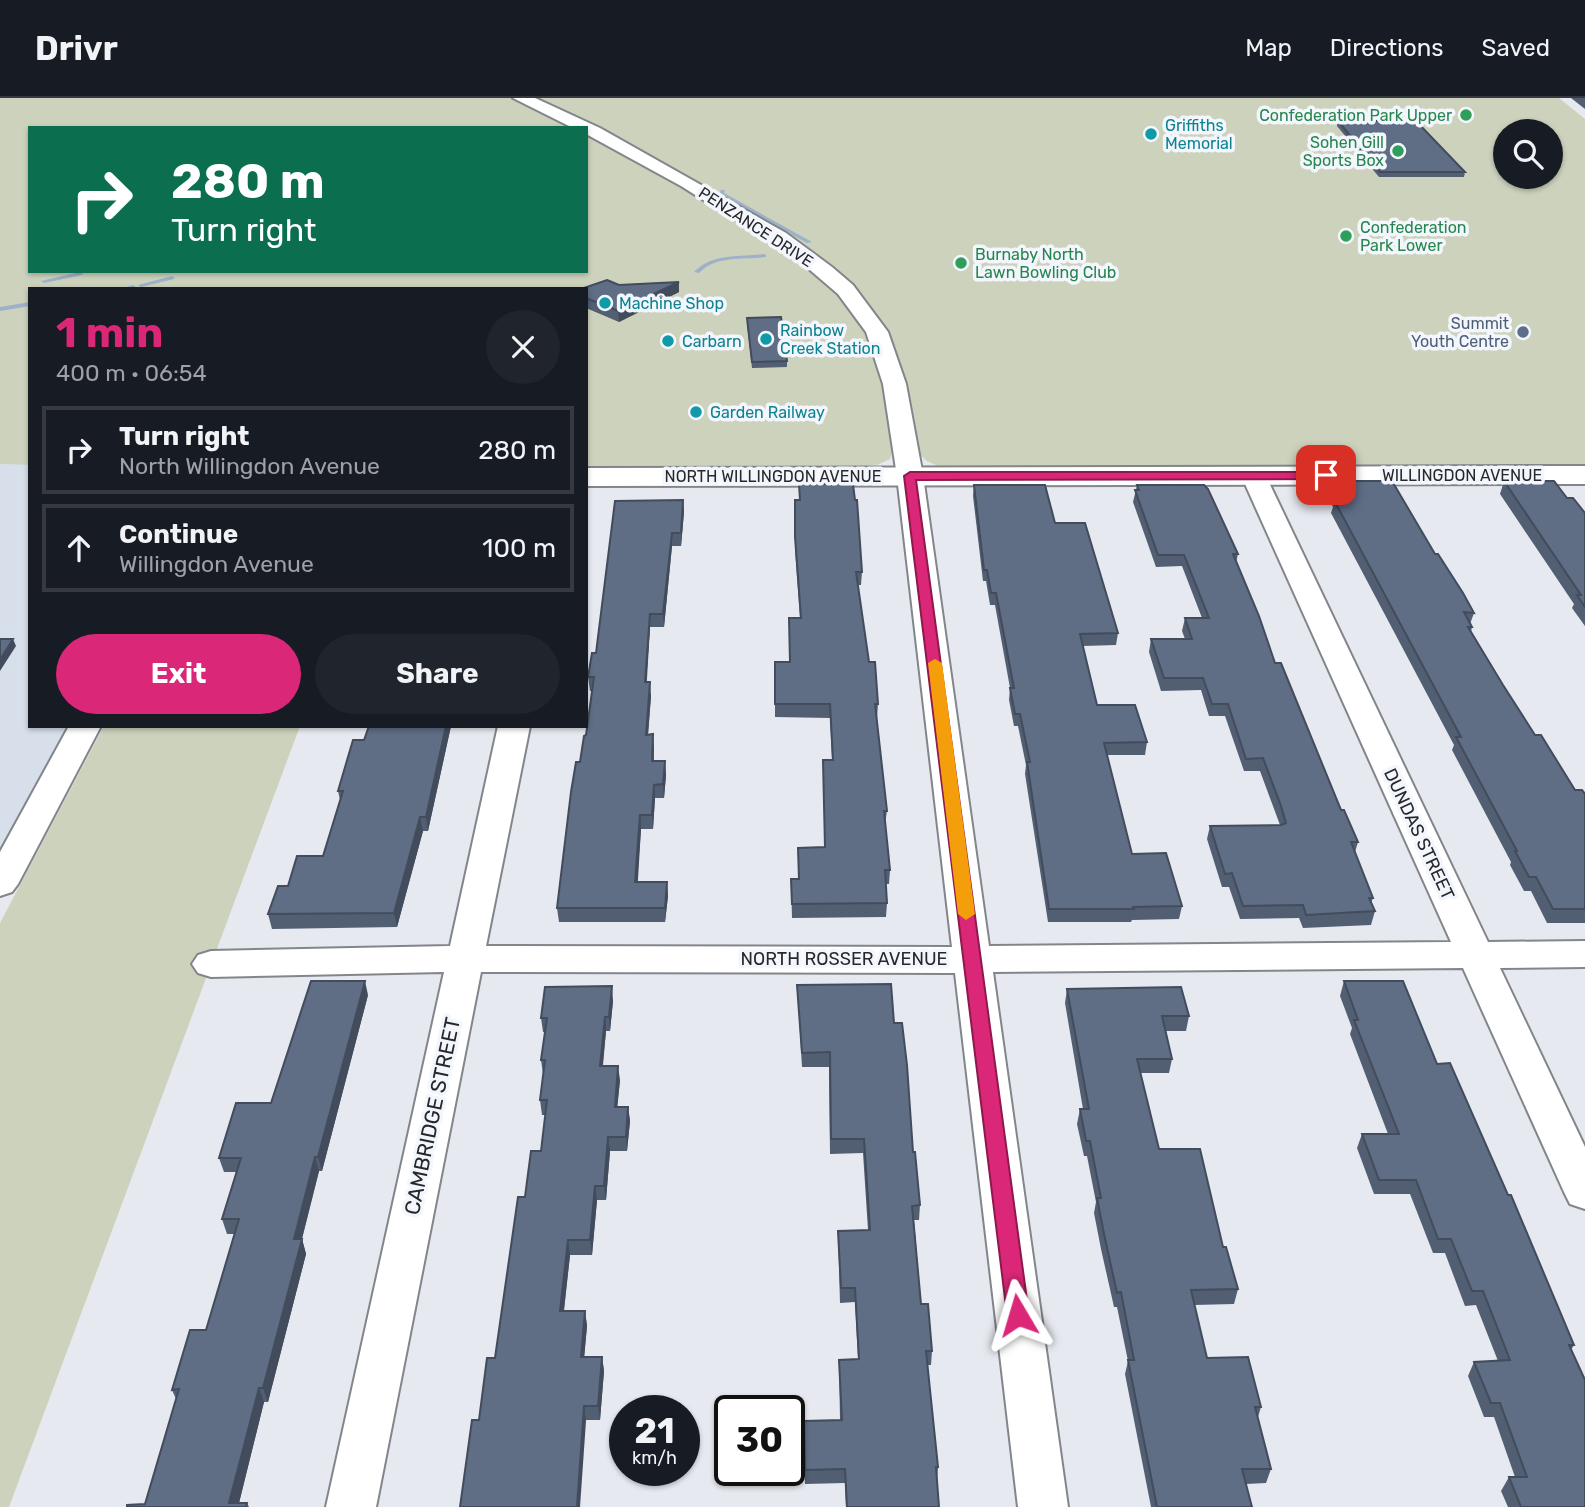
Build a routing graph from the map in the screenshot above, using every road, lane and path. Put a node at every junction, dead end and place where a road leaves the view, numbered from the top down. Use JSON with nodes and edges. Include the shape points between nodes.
{"nodes":[{"id":1,"x":521,"y":98,"type":"edge"},
{"id":2,"x":583,"y":126,"type":"edge"},
{"id":3,"x":588,"y":128,"type":"edge"},
{"id":4,"x":1254,"y":475,"type":"junction"},
{"id":5,"x":1585,"y":475,"type":"edge"},
{"id":6,"x":910,"y":476,"type":"junction"},
{"id":7,"x":588,"y":477,"type":"edge"},
{"id":8,"x":84,"y":728,"type":"edge"},
{"id":9,"x":514,"y":728,"type":"edge"},
{"id":10,"x":0,"y":884,"type":"edge"},
{"id":11,"x":1476,"y":954,"type":"junction"},
{"id":12,"x":1585,"y":954,"type":"edge"},
{"id":13,"x":467,"y":959,"type":"junction"},
{"id":14,"x":973,"y":959,"type":"junction"},
{"id":15,"x":211,"y":964,"type":"dead end"},
{"id":16,"x":1585,"y":1192,"type":"edge"},
{"id":17,"x":351,"y":1507,"type":"edge"},
{"id":18,"x":1043,"y":1507,"type":"edge"}],
"edges":[{"from":1,"to":2,"type":"street","name":"PENZANCE DRIVE"},
{"from":3,"to":6,"type":"street","name":"PENZANCE DRIVE","via":[[798,251],[844,290],[877,332],[890,365]]},
{"from":4,"to":5,"type":"street","name":"WILLINGDON AVENUE"},
{"from":4,"to":6,"type":"street","name":"NORTH WILLINGDON AVENUE"},
{"from":4,"to":11,"type":"street","name":"DUNDAS STREET"},
{"from":6,"to":7,"type":"street","name":"NORTH WILLINGDON AVENUE"},
{"from":6,"to":14,"type":"street","name":"PENZANCE DRIVE"},
{"from":8,"to":10,"type":"street"},
{"from":9,"to":13,"type":"street","name":"CAMBRIDGE STREET"},
{"from":11,"to":12,"type":"street","name":"NORTH ROSSER AVENUE"},
{"from":11,"to":14,"type":"street","name":"NORTH ROSSER AVENUE"},
{"from":11,"to":16,"type":"street","name":"DUNDAS STREET"},
{"from":13,"to":14,"type":"street","name":"NORTH ROSSER AVENUE"},
{"from":13,"to":15,"type":"street","name":"NORTH ROSSER AVENUE"},
{"from":13,"to":17,"type":"street","name":"CAMBRIDGE STREET"},
{"from":14,"to":18,"type":"street","name":"PENZANCE DRIVE"}]}
